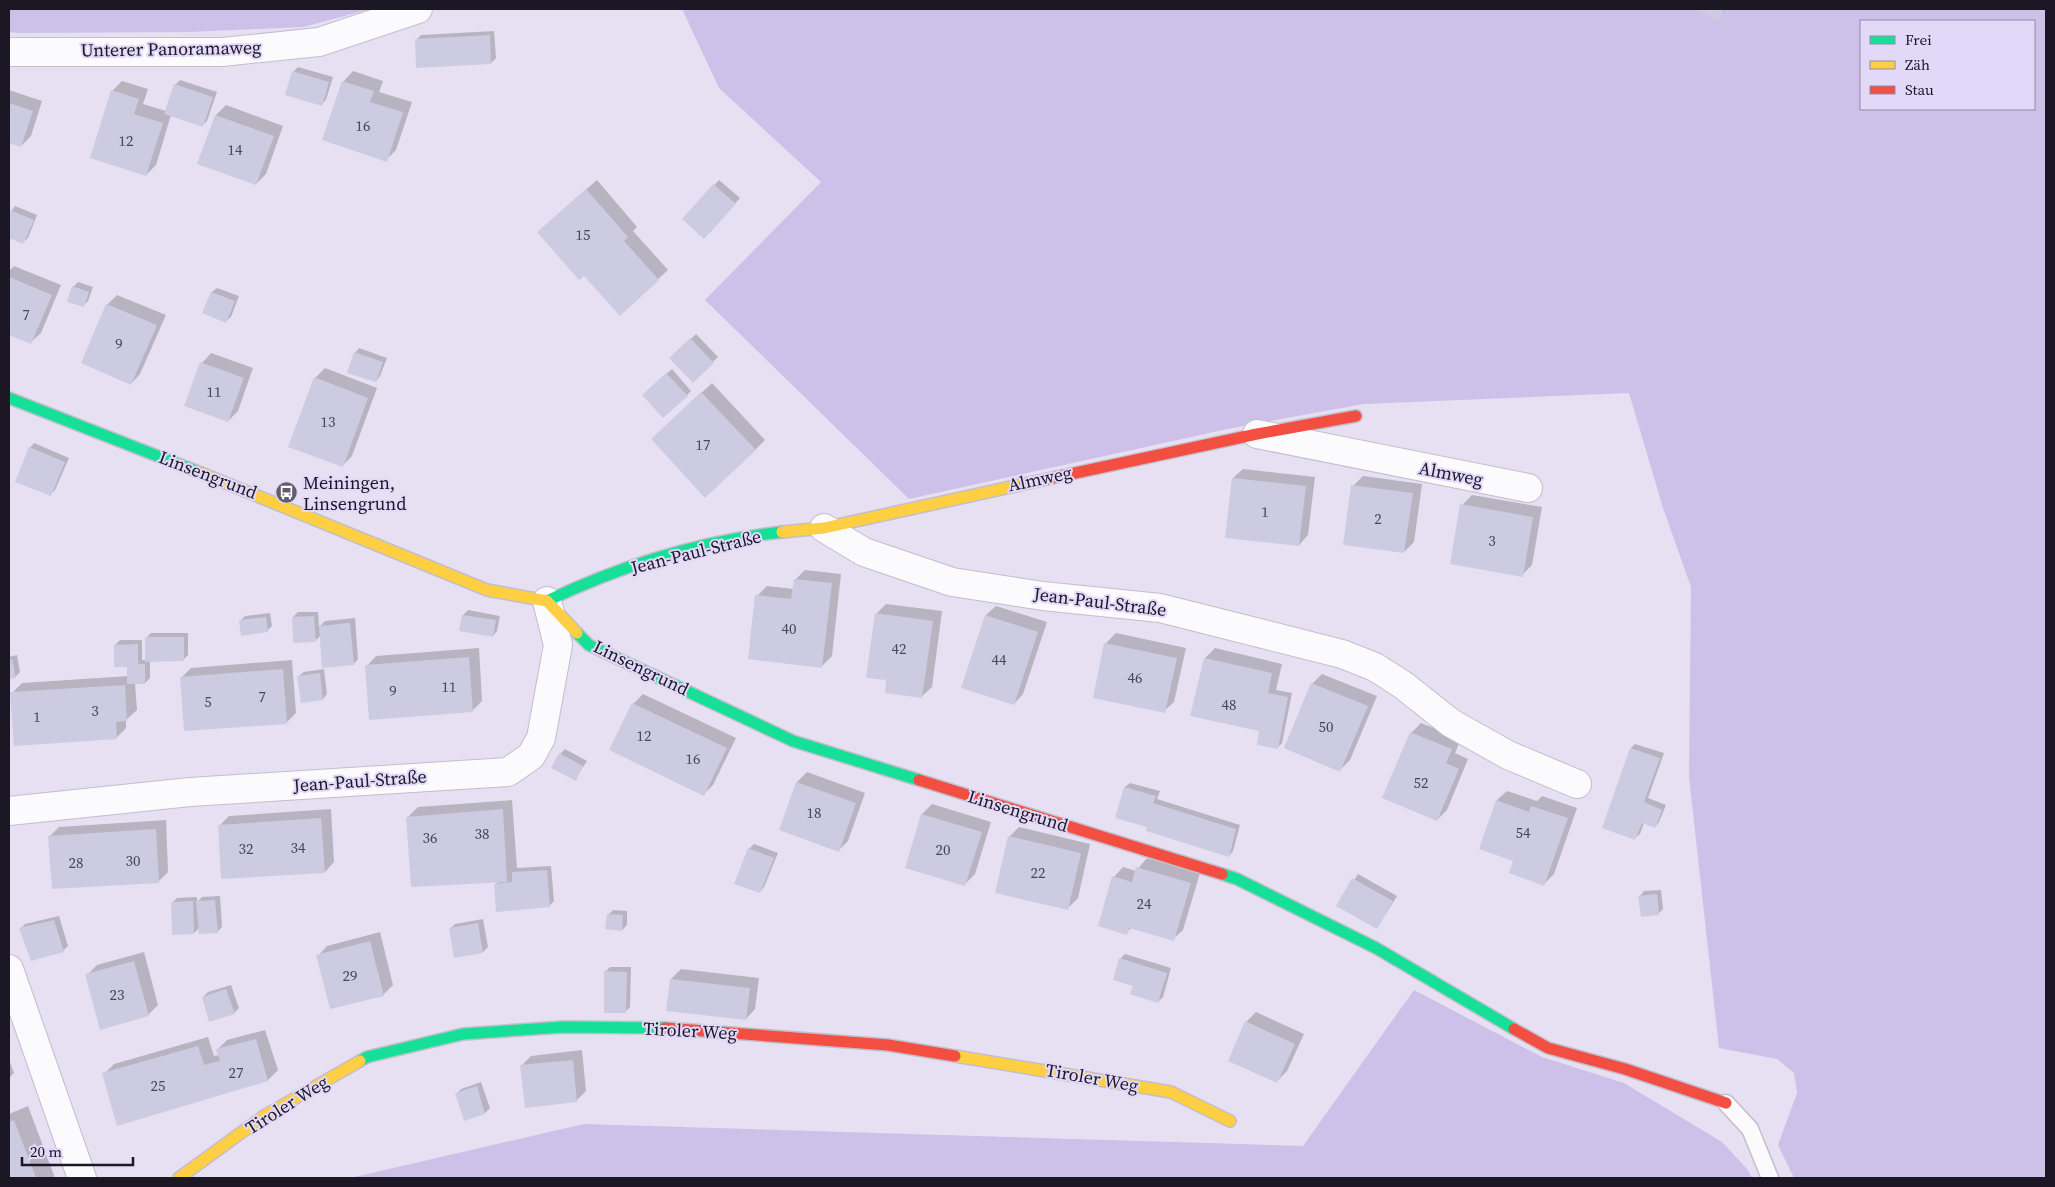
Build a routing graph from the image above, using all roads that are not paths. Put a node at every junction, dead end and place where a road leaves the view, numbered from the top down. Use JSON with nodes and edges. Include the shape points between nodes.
{"nodes":[{"id":1,"x":418,"y":9,"type":"edge"},
{"id":2,"x":9,"y":52,"type":"edge"},
{"id":3,"x":9,"y":398,"type":"edge"},
{"id":4,"x":1356,"y":416,"type":"dead end"},
{"id":5,"x":1257,"y":434,"type":"junction"},
{"id":6,"x":1528,"y":488,"type":"dead end"},
{"id":7,"x":824,"y":528,"type":"junction"},
{"id":8,"x":547,"y":601,"type":"junction"},
{"id":9,"x":1577,"y":784,"type":"dead end"},
{"id":10,"x":9,"y":811,"type":"edge"},
{"id":11,"x":9,"y":969,"type":"edge"},
{"id":12,"x":1726,"y":1102,"type":"joint"},
{"id":13,"x":1230,"y":1121,"type":"dead end"},
{"id":14,"x":82,"y":1178,"type":"edge"},
{"id":15,"x":179,"y":1178,"type":"edge"},
{"id":16,"x":1770,"y":1178,"type":"edge"}],
"edges":[{"from":1,"to":2,"type":"street","name":"Unterer Panoramaweg","via":[[319,42],[222,52]]},
{"from":3,"to":8,"type":"street","name":"Linsengrund","via":[[281,504],[487,590]]},
{"from":4,"to":5,"type":"street","name":"Almweg"},
{"from":5,"to":6,"type":"street","name":"Almweg"},
{"from":5,"to":7,"type":"street","name":"Almweg"},
{"from":7,"to":8,"type":"street","name":"Jean-Paul-Straße","via":[[746,536],[684,551],[595,578]]},
{"from":7,"to":9,"type":"street","name":"Jean-Paul-Straße","via":[[864,552],[952,582],[1043,596],[1160,608],[1342,654],[1375,667],[1403,684],[1451,723],[1508,755]]},
{"from":8,"to":10,"type":"street","name":"Jean-Paul-Straße","via":[[558,645],[541,738],[531,756],[508,772],[190,792]]},
{"from":8,"to":12,"type":"street","name":"Linsengrund","via":[[589,644],[793,741],[1237,879],[1376,948],[1548,1048]]},
{"from":11,"to":14,"type":"street"},
{"from":12,"to":16,"type":"lane","via":[[1750,1129]]},
{"from":13,"to":15,"type":"street","name":"Tiroler Weg","via":[[1171,1092],[888,1045],[675,1028],[563,1027],[463,1034],[367,1056],[264,1116]]}]}
